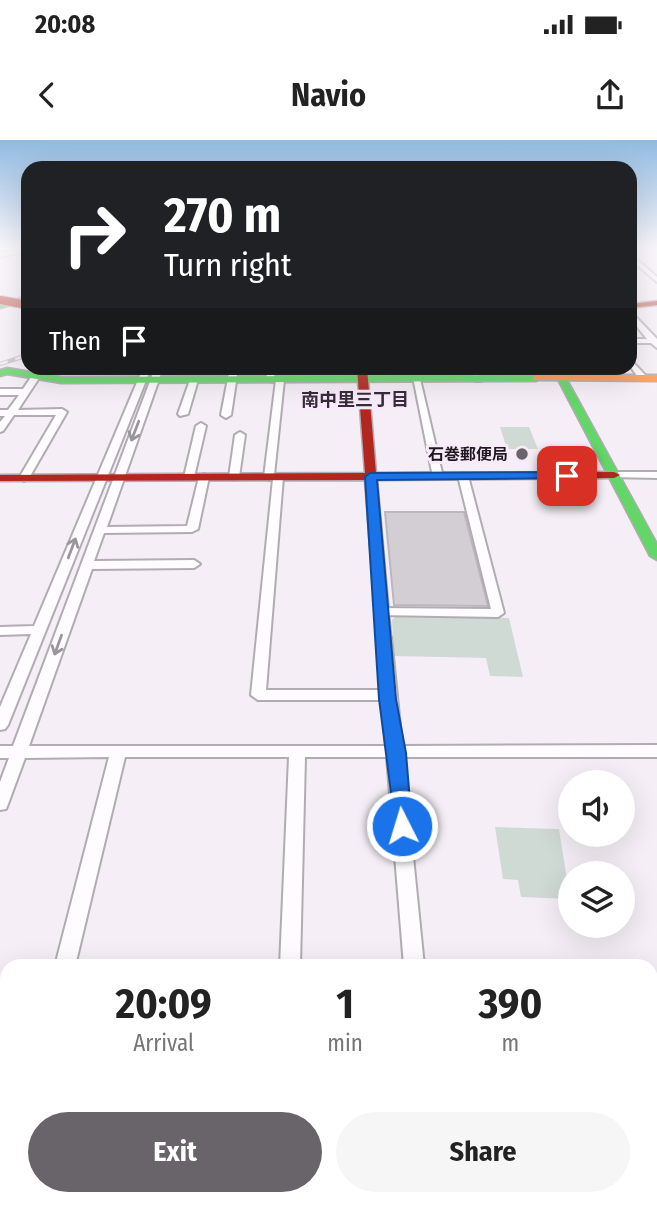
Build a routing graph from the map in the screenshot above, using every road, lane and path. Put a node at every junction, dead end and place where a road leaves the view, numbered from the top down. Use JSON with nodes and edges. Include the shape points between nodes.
{"nodes":[{"id":1,"x":0,"y":300,"type":"edge"},
{"id":2,"x":21,"y":300,"type":"edge"},
{"id":3,"x":657,"y":303,"type":"edge"},
{"id":4,"x":21,"y":304,"type":"edge"},
{"id":5,"x":637,"y":305,"type":"edge"},
{"id":6,"x":0,"y":306,"type":"edge"},
{"id":7,"x":637,"y":321,"type":"edge"},
{"id":8,"x":637,"y":342,"type":"edge"},
{"id":9,"x":656,"y":343,"type":"edge"},
{"id":10,"x":0,"y":373,"type":"edge"},
{"id":11,"x":21,"y":373,"type":"edge"},
{"id":12,"x":37,"y":375,"type":"joint"},
{"id":13,"x":135,"y":375,"type":"edge"},
{"id":14,"x":150,"y":375,"type":"edge"},
{"id":15,"x":157,"y":375,"type":"edge"},
{"id":16,"x":226,"y":375,"type":"edge"},
{"id":17,"x":232,"y":375,"type":"edge"},
{"id":18,"x":253,"y":375,"type":"edge"},
{"id":19,"x":303,"y":375,"type":"edge"},
{"id":20,"x":362,"y":375,"type":"edge"},
{"id":21,"x":380,"y":375,"type":"edge"},
{"id":22,"x":456,"y":375,"type":"edge"},
{"id":23,"x":559,"y":375,"type":"edge"},
{"id":24,"x":595,"y":375,"type":"edge"},
{"id":25,"x":274,"y":376,"type":"edge"},
{"id":26,"x":650,"y":378,"type":"edge"},
{"id":27,"x":416,"y":379,"type":"junction"},
{"id":28,"x":194,"y":380,"type":"junction"},
{"id":29,"x":0,"y":392,"type":"edge"},
{"id":30,"x":25,"y":393,"type":"junction"},
{"id":31,"x":5,"y":413,"type":"edge"},
{"id":32,"x":183,"y":414,"type":"dead end"},
{"id":33,"x":226,"y":415,"type":"dead end"},
{"id":34,"x":201,"y":426,"type":"dead end"},
{"id":35,"x":0,"y":429,"type":"edge"},
{"id":36,"x":240,"y":435,"type":"dead end"},
{"id":37,"x":614,"y":475,"type":"junction"},
{"id":38,"x":657,"y":475,"type":"edge"},
{"id":39,"x":463,"y":476,"type":"junction"},
{"id":40,"x":196,"y":477,"type":"junction"},
{"id":41,"x":234,"y":477,"type":"junction"},
{"id":42,"x":273,"y":477,"type":"junction"},
{"id":43,"x":370,"y":477,"type":"junction"},
{"id":44,"x":438,"y":477,"type":"junction"},
{"id":45,"x":0,"y":478,"type":"edge"},
{"id":46,"x":24,"y":478,"type":"junction"},
{"id":47,"x":109,"y":478,"type":"junction"},
{"id":48,"x":101,"y":530,"type":"junction"},
{"id":49,"x":657,"y":556,"type":"edge"},
{"id":50,"x":88,"y":565,"type":"junction"},
{"id":51,"x":194,"y":565,"type":"dead end"},
{"id":52,"x":382,"y":612,"type":"junction"},
{"id":53,"x":39,"y":630,"type":"junction"},
{"id":54,"x":0,"y":631,"type":"edge"},
{"id":55,"x":384,"y":637,"type":"joint"},
{"id":56,"x":387,"y":695,"type":"junction"},
{"id":57,"x":0,"y":725,"type":"edge"},
{"id":58,"x":657,"y":751,"type":"edge"},
{"id":59,"x":0,"y":752,"type":"edge"},
{"id":60,"x":18,"y":752,"type":"junction"},
{"id":61,"x":397,"y":753,"type":"junction"},
{"id":62,"x":118,"y":754,"type":"junction"},
{"id":63,"x":297,"y":754,"type":"junction"},
{"id":64,"x":0,"y":804,"type":"edge"},
{"id":65,"x":67,"y":959,"type":"edge"},
{"id":66,"x":290,"y":959,"type":"edge"},
{"id":67,"x":413,"y":959,"type":"edge"}],
"edges":[{"from":1,"to":4,"type":"street","bridge":true},
{"from":2,"to":6,"type":"street"},
{"from":3,"to":5,"type":"street"},
{"from":7,"to":9,"type":"street"},
{"from":8,"to":9,"type":"street"},
{"from":10,"to":11,"type":"street"},
{"from":12,"to":13,"type":"street","via":[[61,380]]},
{"from":12,"to":30,"type":"street"},
{"from":14,"to":47,"type":"street"},
{"from":15,"to":28,"type":"street"},
{"from":16,"to":28,"type":"street"},
{"from":17,"to":33,"type":"street"},
{"from":18,"to":25,"type":"street"},
{"from":19,"to":25,"type":"street"},
{"from":20,"to":43,"type":"street"},
{"from":21,"to":27,"type":"street"},
{"from":22,"to":27,"type":"street"},
{"from":23,"to":37,"type":"street"},
{"from":24,"to":26,"type":"street"},
{"from":25,"to":42,"type":"street"},
{"from":27,"to":44,"type":"street"},
{"from":28,"to":32,"type":"street"},
{"from":29,"to":30,"type":"street"},
{"from":30,"to":31,"type":"street"},
{"from":31,"to":35,"type":"street"},
{"from":31,"to":46,"type":"street","via":[[62,412]]},
{"from":34,"to":40,"type":"street"},
{"from":36,"to":41,"type":"street"},
{"from":37,"to":38,"type":"street"},
{"from":37,"to":39,"type":"street"},
{"from":37,"to":49,"type":"street"},
{"from":39,"to":44,"type":"street"},
{"from":39,"to":52,"type":"street","via":[[498,613]]},
{"from":40,"to":41,"type":"street"},
{"from":40,"to":47,"type":"street"},
{"from":40,"to":48,"type":"street","via":[[192,529]]},
{"from":41,"to":42,"type":"street"},
{"from":42,"to":43,"type":"street"},
{"from":42,"to":56,"type":"street","via":[[258,695]]},
{"from":43,"to":44,"type":"street"},
{"from":43,"to":52,"type":"street"},
{"from":45,"to":46,"type":"street"},
{"from":46,"to":47,"type":"street"},
{"from":47,"to":48,"type":"street"},
{"from":53,"to":47,"type":"street","one_way":true},
{"from":48,"to":50,"type":"street"},
{"from":50,"to":51,"type":"street"},
{"from":50,"to":60,"type":"street","one_way":true},
{"from":52,"to":55,"type":"street"},
{"from":53,"to":54,"type":"street"},
{"from":53,"to":57,"type":"street"},
{"from":55,"to":56,"type":"street"},
{"from":56,"to":61,"type":"street"},
{"from":58,"to":61,"type":"street"},
{"from":59,"to":60,"type":"street"},
{"from":60,"to":62,"type":"street"},
{"from":60,"to":64,"type":"street"},
{"from":61,"to":63,"type":"street"},
{"from":61,"to":67,"type":"street"},
{"from":62,"to":63,"type":"street"},
{"from":62,"to":65,"type":"street"},
{"from":63,"to":66,"type":"street"}]}
